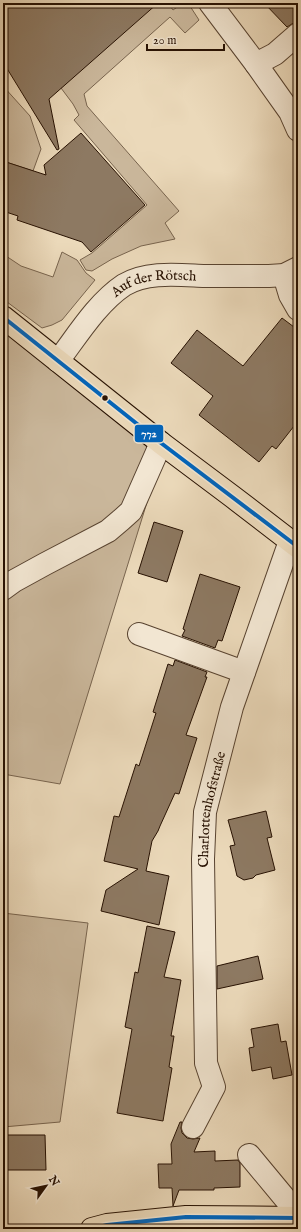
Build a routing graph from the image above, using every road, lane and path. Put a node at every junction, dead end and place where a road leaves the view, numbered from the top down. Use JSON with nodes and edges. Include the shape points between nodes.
{"nodes":[{"id":1,"x":210,"y":3,"type":"edge"},
{"id":2,"x":298,"y":34,"type":"edge"},
{"id":3,"x":256,"y":64,"type":"junction"},
{"id":4,"x":298,"y":130,"type":"edge"},
{"id":5,"x":291,"y":272,"type":"edge"},
{"id":6,"x":298,"y":309,"type":"edge"},
{"id":7,"x":3,"y":317,"type":"edge"},
{"id":8,"x":58,"y":361,"type":"junction"},
{"id":9,"x":161,"y":443,"type":"junction"},
{"id":10,"x":294,"y":544,"type":"edge"},
{"id":11,"x":3,"y":589,"type":"edge"},
{"id":12,"x":139,"y":634,"type":"dead end"},
{"id":13,"x":244,"y":672,"type":"junction"},
{"id":14,"x":193,"y":1127,"type":"dead end"},
{"id":15,"x":249,"y":1155,"type":"dead end"},
{"id":16,"x":298,"y":1214,"type":"edge"},
{"id":17,"x":298,"y":1218,"type":"edge"},
{"id":18,"x":92,"y":1229,"type":"edge"}],
"edges":[{"from":1,"to":3,"type":"street"},
{"from":2,"to":3,"type":"street","via":[[275,54]]},
{"from":3,"to":4,"type":"street","via":[[290,112]]},
{"from":5,"to":6,"type":"street","name":"Auf der Rötsch","via":[[290,295]]},
{"from":5,"to":8,"type":"street","name":"Auf der Rötsch","via":[[269,276],[169,275],[136,280],[110,296]]},
{"from":7,"to":8,"type":"main road","name":"Charlottenhofstraße"},
{"from":8,"to":9,"type":"main road","name":"Charlottenhofstraße"},
{"from":9,"to":10,"type":"main road","name":"Charlottenhofstraße"},
{"from":9,"to":11,"type":"street","via":[[130,511],[121,520],[108,531]]},
{"from":10,"to":13,"type":"street","name":"Charlottenhofstraße"},
{"from":12,"to":13,"type":"street"},
{"from":13,"to":14,"type":"street","name":"Charlottenhofstraße","via":[[231,711],[205,812],[203,859],[206,1063],[214,1087]]},
{"from":15,"to":16,"type":"street"},
{"from":17,"to":18,"type":"main road","via":[[186,1217],[107,1225]]}]}
